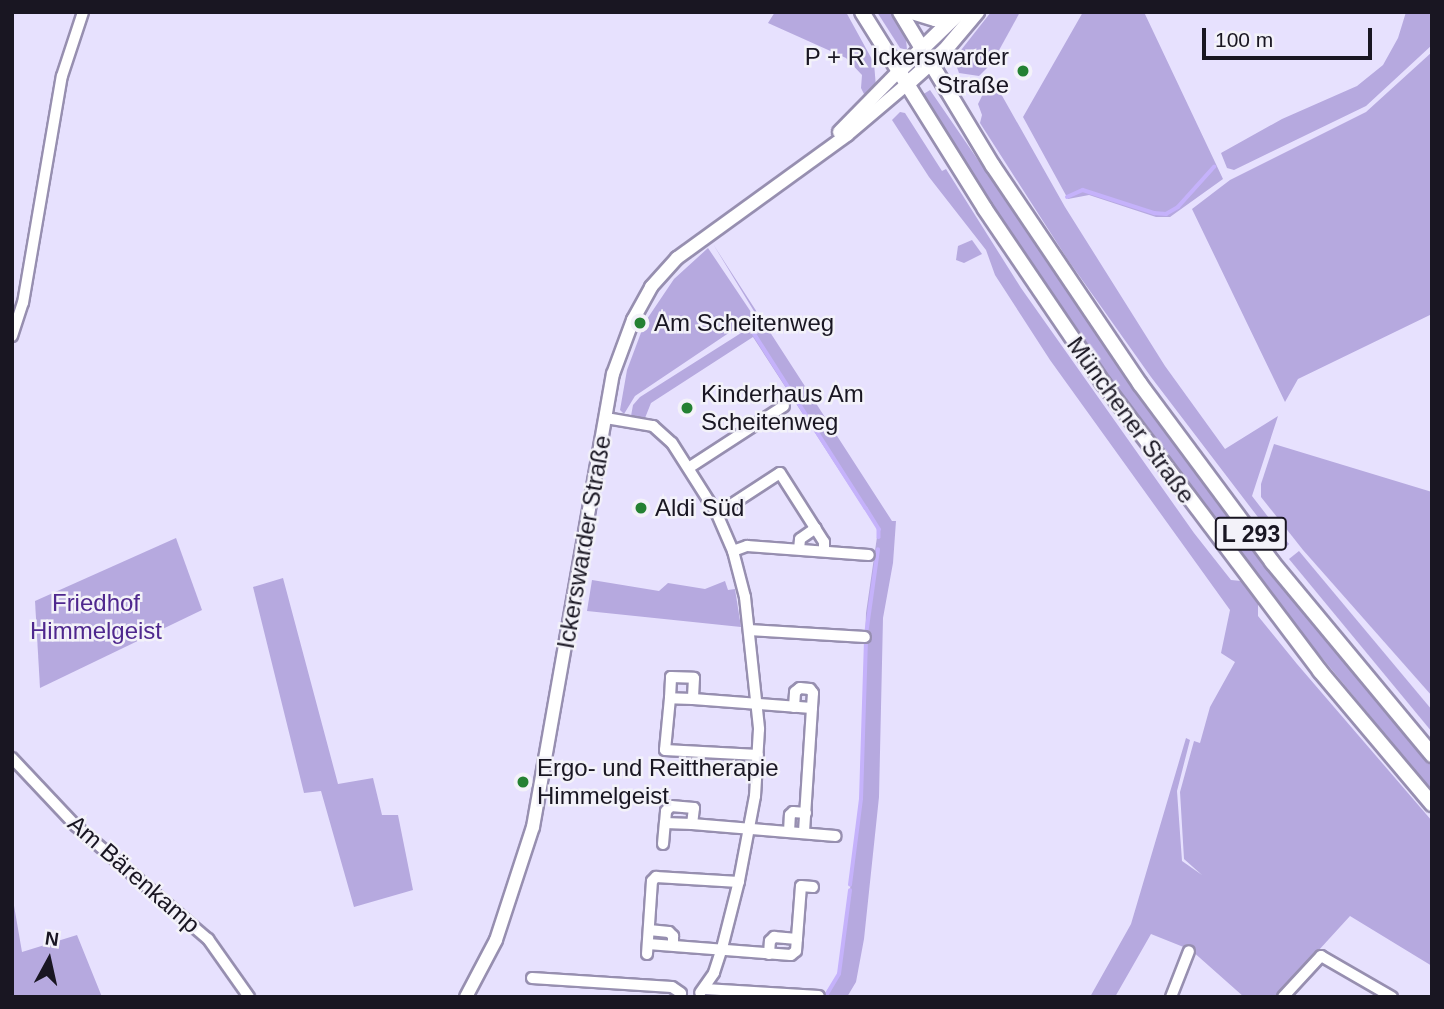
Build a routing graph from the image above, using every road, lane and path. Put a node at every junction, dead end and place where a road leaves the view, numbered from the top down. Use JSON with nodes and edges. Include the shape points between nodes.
{"nodes":[{"id":1,"x":83,"y":12,"type":"edge"},
{"id":2,"x":862,"y":12,"type":"edge"},
{"id":3,"x":900,"y":12,"type":"edge"},
{"id":4,"x":912,"y":12,"type":"edge"},
{"id":5,"x":960,"y":12,"type":"edge"},
{"id":6,"x":977,"y":12,"type":"edge"},
{"id":7,"x":927,"y":57,"type":"junction"},
{"id":8,"x":902,"y":79,"type":"junction"},
{"id":9,"x":12,"y":336,"type":"edge"},
{"id":10,"x":784,"y":406,"type":"dead end"},
{"id":11,"x":606,"y":418,"type":"junction"},
{"id":12,"x":690,"y":467,"type":"junction"},
{"id":13,"x":717,"y":514,"type":"junction"},
{"id":14,"x":816,"y":528,"type":"junction"},
{"id":15,"x":799,"y":549,"type":"junction"},
{"id":16,"x":733,"y":551,"type":"junction"},
{"id":17,"x":824,"y":551,"type":"junction"},
{"id":18,"x":869,"y":555,"type":"dead end"},
{"id":19,"x":749,"y":630,"type":"junction"},
{"id":20,"x":865,"y":638,"type":"dead end"},
{"id":21,"x":670,"y":698,"type":"junction"},
{"id":22,"x":693,"y":699,"type":"junction"},
{"id":23,"x":757,"y":704,"type":"junction"},
{"id":24,"x":794,"y":707,"type":"junction"},
{"id":25,"x":812,"y":708,"type":"junction"},
{"id":26,"x":758,"y":755,"type":"junction"},
{"id":27,"x":1432,"y":755,"type":"edge"},
{"id":28,"x":12,"y":758,"type":"edge"},
{"id":29,"x":1432,"y":804,"type":"edge"},
{"id":30,"x":806,"y":813,"type":"junction"},
{"id":31,"x":665,"y":822,"type":"junction"},
{"id":32,"x":692,"y":824,"type":"junction"},
{"id":33,"x":748,"y":828,"type":"junction"},
{"id":34,"x":789,"y":832,"type":"junction"},
{"id":35,"x":804,"y":833,"type":"junction"},
{"id":36,"x":835,"y":836,"type":"dead end"},
{"id":37,"x":663,"y":844,"type":"dead end"},
{"id":38,"x":739,"y":882,"type":"junction"},
{"id":39,"x":813,"y":887,"type":"dead end"},
{"id":40,"x":649,"y":930,"type":"junction"},
{"id":41,"x":797,"y":939,"type":"junction"},
{"id":42,"x":673,"y":945,"type":"junction"},
{"id":43,"x":722,"y":948,"type":"junction"},
{"id":44,"x":1189,"y":951,"type":"dead end"},
{"id":45,"x":769,"y":954,"type":"junction"},
{"id":46,"x":532,"y":978,"type":"dead end"},
{"id":47,"x":703,"y":993,"type":"edge"},
{"id":48,"x":679,"y":995,"type":"edge"},
{"id":49,"x":819,"y":996,"type":"edge"},
{"id":50,"x":249,"y":997,"type":"edge"},
{"id":51,"x":466,"y":997,"type":"edge"},
{"id":52,"x":1171,"y":997,"type":"edge"},
{"id":53,"x":1283,"y":997,"type":"edge"},
{"id":54,"x":1392,"y":997,"type":"edge"}],
"edges":[{"from":1,"to":9,"type":"street","via":[[64,66],[23,303]]},
{"from":2,"to":8,"type":"main road","name":"Münchener Straße","number":"L 293"},
{"from":3,"to":7,"type":"main road","name":"Münchener Straße","number":"L 293"},
{"from":4,"to":5,"type":"main road","via":[[935,19]]},
{"from":5,"to":7,"type":"main road","name":"Ickerswarder Straße"},
{"from":6,"to":7,"type":"main road","name":"Ickerswarder Straße"},
{"from":7,"to":8,"type":"main road","name":"Ickerswarder Straße"},
{"from":7,"to":27,"type":"main road","name":"Münchener Straße","number":"L 293","via":[[993,166],[1140,384],[1272,562]]},
{"from":8,"to":11,"type":"street","name":"Ickerswarder Straße","via":[[847,135],[688,248],[657,279],[616,362]]},
{"from":8,"to":29,"type":"main road","name":"Münchener Straße","number":"L 293","via":[[1043,296],[1156,457],[1320,671]]},
{"from":10,"to":12,"type":"street"},
{"from":11,"to":12,"type":"street","via":[[660,429]]},
{"from":11,"to":51,"type":"street","name":"Ickerswarder Straße","via":[[533,827],[496,940]]},
{"from":12,"to":13,"type":"street"},
{"from":13,"to":14,"type":"street","via":[[780,473]]},
{"from":13,"to":16,"type":"street"},
{"from":14,"to":15,"type":"street","via":[[800,539]]},
{"from":14,"to":17,"type":"street"},
{"from":15,"to":16,"type":"street","via":[[747,547]]},
{"from":15,"to":17,"type":"street"},
{"from":16,"to":19,"type":"street"},
{"from":17,"to":18,"type":"street"},
{"from":19,"to":20,"type":"street"},
{"from":19,"to":23,"type":"street"},
{"from":21,"to":22,"type":"street"},
{"from":21,"to":22,"type":"street","via":[[671,677],[694,678]]},
{"from":21,"to":26,"type":"street","via":[[665,750]]},
{"from":22,"to":23,"type":"street"},
{"from":23,"to":24,"type":"street"},
{"from":23,"to":26,"type":"street"},
{"from":24,"to":25,"type":"street"},
{"from":24,"to":25,"type":"street","via":[[795,692],[800,688],[813,693]]},
{"from":25,"to":30,"type":"street"},
{"from":26,"to":33,"type":"street"},
{"from":28,"to":50,"type":"street","name":"Am Bärenkamp","via":[[76,826],[208,939]]},
{"from":30,"to":34,"type":"street","via":[[793,812]]},
{"from":30,"to":35,"type":"street"},
{"from":31,"to":32,"type":"street"},
{"from":31,"to":32,"type":"street","via":[[671,806],[694,807]]},
{"from":31,"to":37,"type":"street"},
{"from":32,"to":33,"type":"street"},
{"from":33,"to":34,"type":"street"},
{"from":33,"to":38,"type":"street"},
{"from":34,"to":35,"type":"street"},
{"from":35,"to":36,"type":"street"},
{"from":38,"to":40,"type":"street","via":[[656,877]]},
{"from":38,"to":43,"type":"street"},
{"from":39,"to":41,"type":"street","via":[[801,886]]},
{"from":40,"to":42,"type":"street","via":[[669,932]]},
{"from":40,"to":42,"type":"street","via":[[647,949]]},
{"from":41,"to":45,"type":"street","via":[[791,955]]},
{"from":41,"to":45,"type":"street","via":[[774,937]]},
{"from":42,"to":43,"type":"street"},
{"from":43,"to":45,"type":"street"},
{"from":43,"to":47,"type":"street"},
{"from":44,"to":52,"type":"street"},
{"from":46,"to":48,"type":"street","via":[[645,980],[673,987]]},
{"from":47,"to":48,"type":"street","via":[[693,990]]},
{"from":47,"to":49,"type":"street"},
{"from":53,"to":54,"type":"street","via":[[1321,956]]}]}
